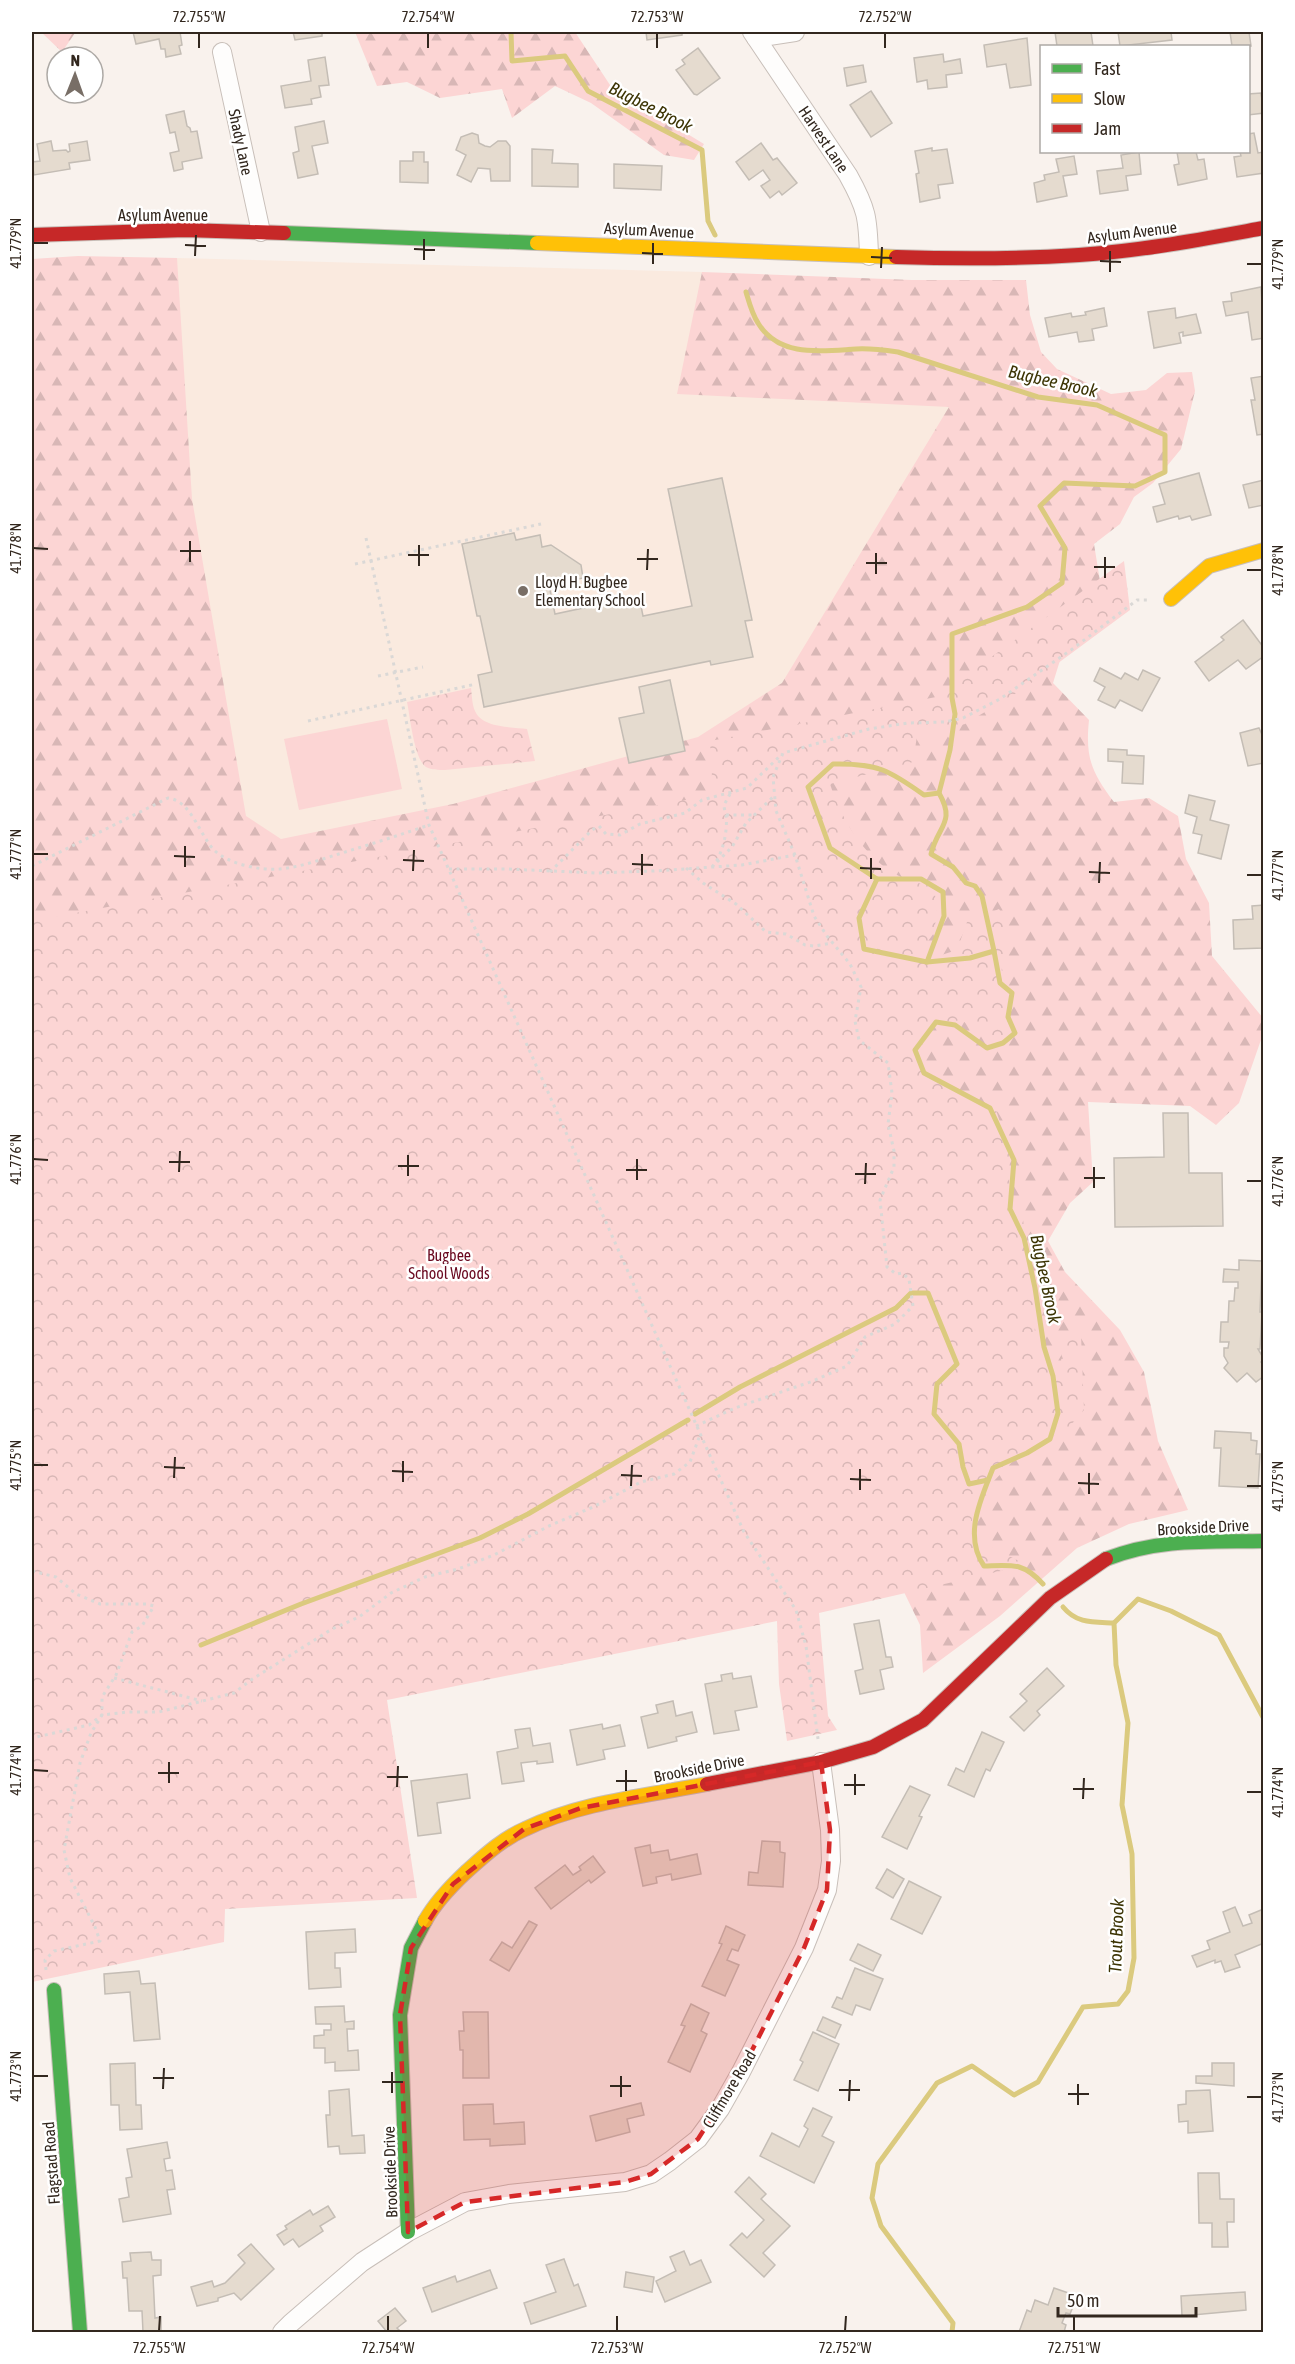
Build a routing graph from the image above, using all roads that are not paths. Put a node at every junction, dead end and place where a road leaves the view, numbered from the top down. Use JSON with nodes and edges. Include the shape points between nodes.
{"nodes":[{"id":1,"x":795,"y":32,"type":"edge"},
{"id":2,"x":754,"y":35,"type":"edge"},
{"id":3,"x":222,"y":52,"type":"dead end"},
{"id":4,"x":1263,"y":228,"type":"edge"},
{"id":5,"x":261,"y":232,"type":"junction"},
{"id":6,"x":32,"y":235,"type":"edge"},
{"id":7,"x":869,"y":256,"type":"junction"},
{"id":8,"x":1263,"y":550,"type":"edge"},
{"id":9,"x":1171,"y":599,"type":"road end"},
{"id":10,"x":1263,"y":1541,"type":"edge"},
{"id":11,"x":821,"y":1762,"type":"junction"},
{"id":12,"x":54,"y":1990,"type":"road end"},
{"id":13,"x":408,"y":2232,"type":"junction"},
{"id":14,"x":80,"y":2332,"type":"edge"},
{"id":15,"x":282,"y":2332,"type":"edge"}],
"edges":[{"from":1,"to":2,"type":"street"},
{"from":2,"to":7,"type":"street","name":"Harvest Lane","via":[[860,196],[868,219]]},
{"from":3,"to":5,"type":"street","name":"Shady Lane"},
{"from":4,"to":7,"type":"street","name":"Asylum Avenue","via":[[1080,255]]},
{"from":5,"to":6,"type":"street","name":"Asylum Avenue"},
{"from":5,"to":7,"type":"street","name":"Asylum Avenue"},
{"from":8,"to":9,"type":"street","via":[[1209,566]]},
{"from":10,"to":11,"type":"street","name":"Brookside Drive","via":[[1180,1542],[1140,1547],[1107,1559],[1050,1598],[923,1720],[873,1747]]},
{"from":11,"to":13,"type":"street","name":"Cliffmore Road","via":[[830,1830],[827,1890],[804,1948],[741,2072],[698,2139],[651,2174],[625,2182],[465,2202]]},
{"from":11,"to":13,"type":"street","name":"Brookside Drive","via":[[581,1808],[524,1828],[489,1851],[453,1884],[430,1912],[411,1948],[400,2015]]},
{"from":12,"to":14,"type":"street","name":"Flagstad Road"},
{"from":13,"to":15,"type":"street","name":"Cliffmore Road","via":[[362,2262]]}]}
